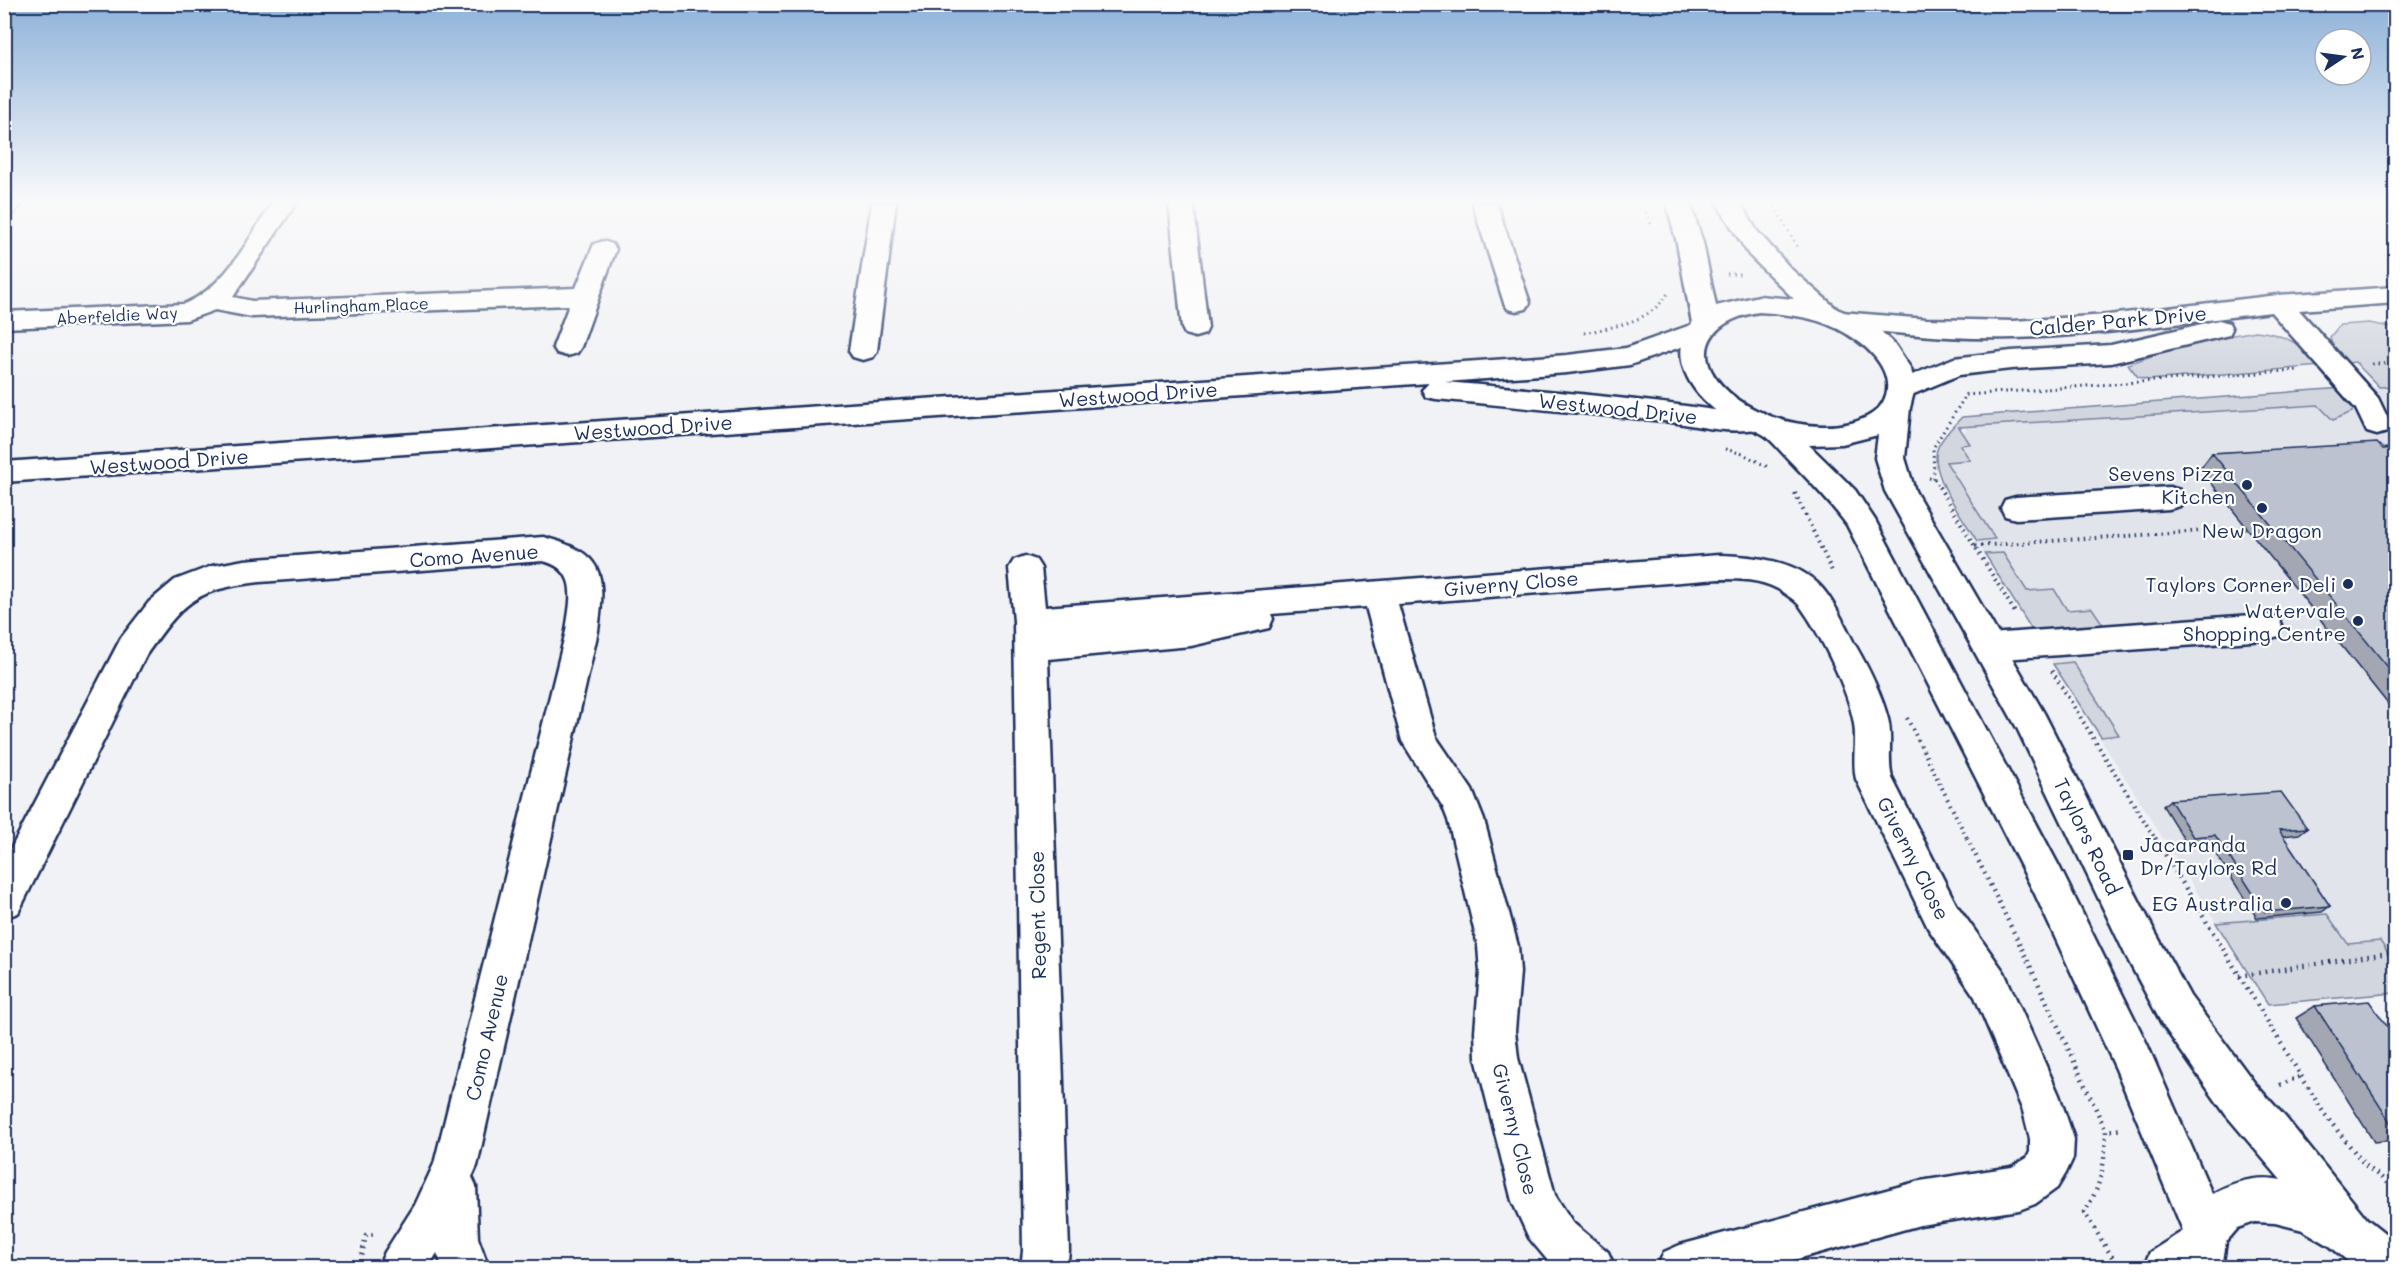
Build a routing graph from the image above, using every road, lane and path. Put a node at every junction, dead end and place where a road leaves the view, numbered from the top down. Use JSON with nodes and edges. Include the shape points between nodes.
{"nodes":[{"id":1,"x":246,"y":261,"type":"edge"},
{"id":2,"x":598,"y":261,"type":"edge"},
{"id":3,"x":876,"y":261,"type":"edge"},
{"id":4,"x":1187,"y":261,"type":"edge"},
{"id":5,"x":1503,"y":261,"type":"edge"},
{"id":6,"x":1693,"y":261,"type":"edge"},
{"id":7,"x":1768,"y":261,"type":"edge"},
{"id":8,"x":1806,"y":261,"type":"edge"},
{"id":9,"x":1695,"y":274,"type":"junction"},
{"id":10,"x":1781,"y":274,"type":"junction"},
{"id":11,"x":2396,"y":295,"type":"edge"},
{"id":12,"x":584,"y":296,"type":"junction"},
{"id":13,"x":211,"y":301,"type":"junction"},
{"id":14,"x":1517,"y":303,"type":"dead end"},
{"id":15,"x":2285,"y":312,"type":"junction"},
{"id":16,"x":2396,"y":313,"type":"edge"},
{"id":17,"x":1836,"y":318,"type":"junction"},
{"id":18,"x":4,"y":320,"type":"edge"},
{"id":19,"x":1194,"y":328,"type":"dead end"},
{"id":20,"x":1702,"y":328,"type":"junction"},
{"id":21,"x":567,"y":347,"type":"dead end"},
{"id":22,"x":1644,"y":349,"type":"junction"},
{"id":23,"x":863,"y":351,"type":"dead end"},
{"id":24,"x":2396,"y":363,"type":"edge"},
{"id":25,"x":2334,"y":367,"type":"junction"},
{"id":26,"x":1954,"y":368,"type":"junction"},
{"id":27,"x":1302,"y":382,"type":"junction"},
{"id":28,"x":1966,"y":395,"type":"junction"},
{"id":29,"x":1899,"y":399,"type":"junction"},
{"id":30,"x":1764,"y":424,"type":"junction"},
{"id":31,"x":2377,"y":424,"type":"dead end"},
{"id":32,"x":1723,"y":449,"type":"dead end"},
{"id":33,"x":1893,"y":471,"type":"junction"},
{"id":34,"x":4,"y":472,"type":"edge"},
{"id":35,"x":1934,"y":479,"type":"junction"},
{"id":36,"x":1807,"y":481,"type":"junction"},
{"id":37,"x":2169,"y":498,"type":"dead end"},
{"id":38,"x":2016,"y":508,"type":"dead end"},
{"id":39,"x":2247,"y":528,"type":"dead end"},
{"id":40,"x":1974,"y":546,"type":"junction"},
{"id":41,"x":1025,"y":568,"type":"dead end"},
{"id":42,"x":1838,"y":581,"type":"dead end"},
{"id":43,"x":1379,"y":594,"type":"junction"},
{"id":44,"x":2266,"y":627,"type":"dead end"},
{"id":45,"x":1030,"y":634,"type":"junction"},
{"id":46,"x":2034,"y":643,"type":"junction"},
{"id":47,"x":1990,"y":647,"type":"junction"},
{"id":48,"x":1903,"y":709,"type":"dead end"},
{"id":49,"x":4,"y":901,"type":"edge"},
{"id":50,"x":2388,"y":953,"type":"dead end"},
{"id":51,"x":2239,"y":976,"type":"junction"},
{"id":52,"x":2106,"y":1131,"type":"dead end"},
{"id":53,"x":455,"y":1167,"type":"junction"},
{"id":54,"x":2396,"y":1189,"type":"edge"},
{"id":55,"x":2084,"y":1212,"type":"dead end"},
{"id":56,"x":2375,"y":1247,"type":"edge"},
{"id":57,"x":2192,"y":1253,"type":"edge"},
{"id":58,"x":1046,"y":1265,"type":"edge"},
{"id":59,"x":401,"y":1268,"type":"edge"},
{"id":60,"x":466,"y":1268,"type":"edge"},
{"id":61,"x":1592,"y":1268,"type":"edge"},
{"id":62,"x":1680,"y":1268,"type":"edge"},
{"id":63,"x":2119,"y":1268,"type":"edge"}],
"edges":[{"from":1,"to":13,"type":"street","name":"Aberfeldie Way","via":[[222,295]]},
{"from":2,"to":12,"type":"street"},
{"from":3,"to":23,"type":"street"},
{"from":4,"to":19,"type":"street"},
{"from":5,"to":14,"type":"street"},
{"from":6,"to":9,"type":"street"},
{"from":7,"to":10,"type":"street"},
{"from":8,"to":10,"type":"path","via":[[1813,273]]},
{"from":9,"to":10,"type":"path"},
{"from":9,"to":20,"type":"street"},
{"from":9,"to":22,"type":"path","via":[[1673,274],[1665,301],[1656,310],[1632,320]]},
{"from":10,"to":17,"type":"street"},
{"from":11,"to":15,"type":"street","name":"Calder Park Drive"},
{"from":12,"to":13,"type":"street","name":"Hurlingham Place","via":[[252,309]]},
{"from":12,"to":21,"type":"street"},
{"from":13,"to":18,"type":"street","name":"Aberfeldie Way","via":[[187,312]]},
{"from":15,"to":16,"type":"street","name":"Calder Park Drive"},
{"from":15,"to":17,"type":"street","name":"Calder Park Drive","via":[[2178,316],[2013,330]]},
{"from":15,"to":25,"type":"street"},
{"from":15,"to":26,"type":"street","name":"Calder Park Drive","via":[[2112,354]]},
{"from":17,"to":20,"type":"street","via":[[1807,308],[1760,304],[1720,314]]},
{"from":17,"to":29,"type":"street","via":[[1862,331],[1892,359],[1900,375]]},
{"from":20,"to":22,"type":"street","name":"Westwood Drive"},
{"from":20,"to":30,"type":"street","via":[[1693,348],[1696,367],[1707,387],[1728,405]]},
{"from":22,"to":27,"type":"street","name":"Westwood Drive","via":[[1630,356],[1567,364]]},
{"from":24,"to":25,"type":"path"},
{"from":25,"to":28,"type":"path"},
{"from":25,"to":31,"type":"street","via":[[2368,405]]},
{"from":26,"to":28,"type":"path"},
{"from":26,"to":29,"type":"street","name":"Calder Park Drive"},
{"from":27,"to":30,"type":"street","name":"Westwood Drive","via":[[1463,391]]},
{"from":27,"to":34,"type":"street","name":"Westwood Drive"},
{"from":28,"to":35,"type":"path","via":[[1933,448]]},
{"from":29,"to":30,"type":"street","via":[[1885,419],[1848,434],[1800,434]]},
{"from":29,"to":33,"type":"street","name":"Taylors Road","via":[[1890,458]]},
{"from":30,"to":36,"type":"street"},
{"from":32,"to":36,"type":"path"},
{"from":33,"to":35,"type":"path"},
{"from":33,"to":47,"type":"street","name":"Taylors Road","via":[[1917,523]]},
{"from":35,"to":40,"type":"path"},
{"from":36,"to":42,"type":"path"},
{"from":36,"to":57,"type":"street","via":[[1860,519],[2047,880],[2132,1058]]},
{"from":37,"to":38,"type":"street"},
{"from":39,"to":40,"type":"path"},
{"from":40,"to":46,"type":"path"},
{"from":41,"to":45,"type":"street","name":"Regent Close"},
{"from":43,"to":45,"type":"street","name":"Giverny Close","via":[[1313,599],[1263,617],[1191,633]]},
{"from":43,"to":61,"type":"street","name":"Giverny Close","via":[[1420,741],[1459,801],[1466,820],[1498,946],[1497,1058],[1534,1201],[1556,1240]]},
{"from":43,"to":62,"type":"street","name":"Giverny Close","via":[[1719,567],[1765,570],[1796,584],[1810,596],[1865,699],[1871,722],[1870,765],[1874,779],[1942,916],[1990,985],[2044,1110],[2052,1139],[2050,1158],[2042,1173],[2019,1188],[1920,1203]]},
{"from":44,"to":46,"type":"street"},
{"from":45,"to":58,"type":"street","name":"Regent Close"},
{"from":46,"to":47,"type":"street"},
{"from":46,"to":51,"type":"path"},
{"from":47,"to":56,"type":"street","name":"Taylors Road","via":[[2176,1010],[2241,1100]]},
{"from":48,"to":52,"type":"path","via":[[2026,957]]},
{"from":49,"to":53,"type":"street","name":"Como Avenue","via":[[133,647],[175,596],[221,576],[267,571],[543,549],[561,552],[575,560],[586,589],[582,631]]},
{"from":50,"to":51,"type":"path"},
{"from":51,"to":54,"type":"path","via":[[2352,1152],[2378,1179]]},
{"from":53,"to":59,"type":"street","name":"Como Avenue","via":[[431,1221]]},
{"from":53,"to":60,"type":"street","name":"Como Avenue","via":[[452,1224],[456,1250]]},
{"from":55,"to":63,"type":"path"},
{"from":56,"to":57,"type":"street","via":[[2315,1212],[2280,1201],[2248,1200],[2222,1210]]}]}
